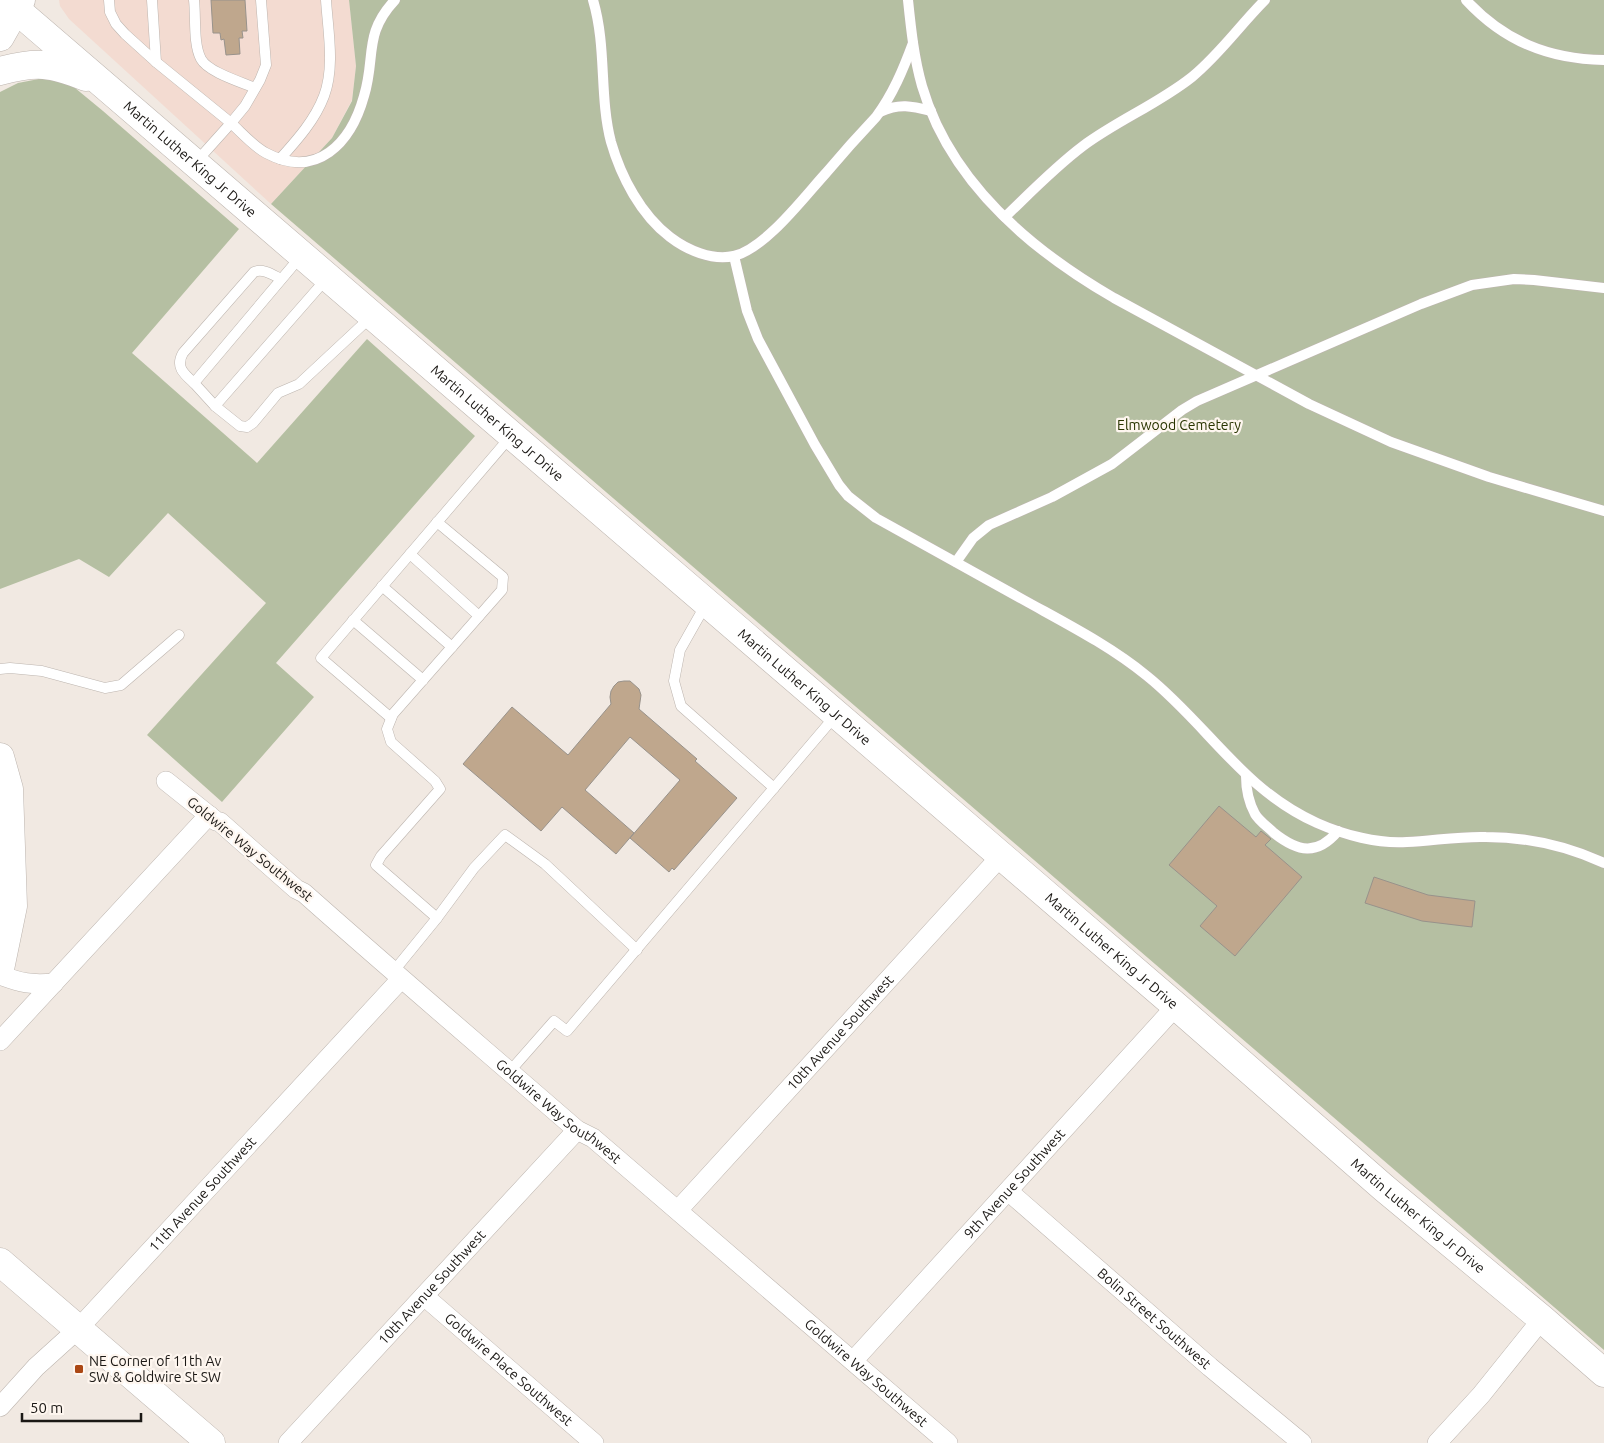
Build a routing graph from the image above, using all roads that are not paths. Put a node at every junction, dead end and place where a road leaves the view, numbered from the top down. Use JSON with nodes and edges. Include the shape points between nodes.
{"nodes":[{"id":1,"x":109,"y":0,"type":"edge"},
{"id":2,"x":152,"y":0,"type":"edge"},
{"id":3,"x":194,"y":0,"type":"edge"},
{"id":4,"x":261,"y":0,"type":"edge"},
{"id":5,"x":326,"y":0,"type":"edge"},
{"id":6,"x":395,"y":0,"type":"edge"},
{"id":7,"x":593,"y":0,"type":"edge"},
{"id":8,"x":908,"y":0,"type":"edge"},
{"id":9,"x":1265,"y":0,"type":"edge"},
{"id":10,"x":1466,"y":0,"type":"edge"},
{"id":11,"x":14,"y":3,"type":"edge"},
{"id":12,"x":0,"y":36,"type":"edge"},
{"id":13,"x":913,"y":43,"type":"junction"},
{"id":14,"x":1604,"y":60,"type":"edge"},
{"id":15,"x":156,"y":62,"type":"junction"},
{"id":16,"x":0,"y":72,"type":"edge"},
{"id":17,"x":102,"y":83,"type":"junction"},
{"id":18,"x":255,"y":88,"type":"junction"},
{"id":19,"x":931,"y":111,"type":"junction"},
{"id":20,"x":879,"y":113,"type":"junction"},
{"id":21,"x":231,"y":123,"type":"junction"},
{"id":22,"x":280,"y":159,"type":"junction"},
{"id":23,"x":195,"y":164,"type":"junction"},
{"id":24,"x":1005,"y":217,"type":"junction"},
{"id":25,"x":302,"y":255,"type":"junction"},
{"id":26,"x":734,"y":256,"type":"junction"},
{"id":27,"x":328,"y":277,"type":"junction"},
{"id":28,"x":281,"y":279,"type":"junction"},
{"id":29,"x":1604,"y":288,"type":"edge"},
{"id":30,"x":372,"y":316,"type":"junction"},
{"id":31,"x":1256,"y":375,"type":"junction"},
{"id":32,"x":194,"y":383,"type":"junction"},
{"id":33,"x":215,"y":406,"type":"junction"},
{"id":34,"x":512,"y":436,"type":"junction"},
{"id":35,"x":1604,"y":511,"type":"edge"},
{"id":36,"x":437,"y":522,"type":"junction"},
{"id":37,"x":410,"y":554,"type":"junction"},
{"id":38,"x":956,"y":562,"type":"junction"},
{"id":39,"x":382,"y":586,"type":"junction"},
{"id":40,"x":706,"y":603,"type":"junction"},
{"id":41,"x":479,"y":616,"type":"junction"},
{"id":42,"x":353,"y":620,"type":"junction"},
{"id":43,"x":178,"y":635,"type":"dead end"},
{"id":44,"x":452,"y":647,"type":"junction"},
{"id":45,"x":0,"y":669,"type":"edge"},
{"id":46,"x":423,"y":680,"type":"junction"},
{"id":47,"x":836,"y":715,"type":"junction"},
{"id":48,"x":392,"y":718,"type":"junction"},
{"id":49,"x":0,"y":757,"type":"edge"},
{"id":50,"x":1246,"y":776,"type":"junction"},
{"id":51,"x":166,"y":781,"type":"dead end"},
{"id":52,"x":774,"y":788,"type":"junction"},
{"id":53,"x":209,"y":815,"type":"junction"},
{"id":54,"x":1338,"y":831,"type":"junction"},
{"id":55,"x":1001,"y":856,"type":"junction"},
{"id":56,"x":1604,"y":862,"type":"edge"},
{"id":57,"x":437,"y":918,"type":"junction"},
{"id":58,"x":637,"y":950,"type":"junction"},
{"id":59,"x":0,"y":969,"type":"edge"},
{"id":60,"x":0,"y":975,"type":"edge"},
{"id":61,"x":397,"y":975,"type":"junction"},
{"id":62,"x":54,"y":983,"type":"junction"},
{"id":63,"x":1176,"y":1006,"type":"junction"},
{"id":64,"x":0,"y":1041,"type":"edge"},
{"id":65,"x":510,"y":1072,"type":"junction"},
{"id":66,"x":577,"y":1130,"type":"junction"},
{"id":67,"x":1008,"y":1191,"type":"junction"},
{"id":68,"x":678,"y":1209,"type":"junction"},
{"id":69,"x":0,"y":1262,"type":"edge"},
{"id":70,"x":424,"y":1296,"type":"junction"},
{"id":71,"x":1542,"y":1319,"type":"junction"},
{"id":72,"x":78,"y":1329,"type":"junction"},
{"id":73,"x":853,"y":1362,"type":"junction"},
{"id":74,"x":1604,"y":1373,"type":"edge"},
{"id":75,"x":0,"y":1407,"type":"edge"},
{"id":76,"x":211,"y":1443,"type":"edge"},
{"id":77,"x":288,"y":1443,"type":"edge"},
{"id":78,"x":594,"y":1443,"type":"edge"},
{"id":79,"x":948,"y":1443,"type":"edge"},
{"id":80,"x":1302,"y":1443,"type":"edge"},
{"id":81,"x":1438,"y":1443,"type":"edge"}],
"edges":[{"from":1,"to":15,"type":"lane","via":[[116,24]]},
{"from":2,"to":15,"type":"lane"},
{"from":3,"to":18,"type":"lane","via":[[200,58],[214,71]]},
{"from":4,"to":18,"type":"lane","via":[[266,65]]},
{"from":5,"to":22,"type":"lane","via":[[329,75],[324,96],[299,138]]},
{"from":6,"to":22,"type":"lane","via":[[379,20],[373,35],[365,95],[342,142],[331,152],[306,162]]},
{"from":7,"to":26,"type":"lane","via":[[602,48],[611,141],[631,191],[653,222],[678,243],[709,255]]},
{"from":8,"to":13,"type":"lane"},
{"from":9,"to":24,"type":"lane","via":[[1222,49],[1191,77],[1152,105],[1083,146]]},
{"from":10,"to":14,"type":"lane","via":[[1488,22],[1522,43],[1564,56]]},
{"from":11,"to":12,"type":"main road"},
{"from":11,"to":17,"type":"main road","name":"Martin Luther King Jr Drive"},
{"from":13,"to":19,"type":"lane","via":[[922,87]]},
{"from":13,"to":20,"type":"lane","via":[[895,87]]},
{"from":15,"to":21,"type":"lane"},
{"from":16,"to":17,"type":"main road","via":[[46,64]]},
{"from":17,"to":23,"type":"main road","name":"Martin Luther King Jr Drive"},
{"from":18,"to":21,"type":"lane"},
{"from":19,"to":20,"type":"lane","via":[[903,106]]},
{"from":19,"to":24,"type":"lane","via":[[944,140],[970,179]]},
{"from":20,"to":26,"type":"lane","via":[[769,235]]},
{"from":21,"to":22,"type":"lane","via":[[264,152]]},
{"from":21,"to":23,"type":"lane"},
{"from":23,"to":25,"type":"main road","name":"Martin Luther King Jr Drive"},
{"from":24,"to":31,"type":"lane","via":[[1044,252],[1090,284]]},
{"from":25,"to":27,"type":"main road","name":"Martin Luther King Jr Drive"},
{"from":25,"to":28,"type":"lane"},
{"from":26,"to":38,"type":"lane","via":[[747,311],[758,339],[839,485],[876,518]]},
{"from":27,"to":30,"type":"main road","name":"Martin Luther King Jr Drive"},
{"from":27,"to":33,"type":"lane"},
{"from":28,"to":32,"type":"lane"},
{"from":28,"to":32,"type":"lane","via":[[264,271],[254,272],[183,353],[179,367]]},
{"from":29,"to":31,"type":"lane","via":[[1514,279],[1472,285]]},
{"from":30,"to":33,"type":"lane","via":[[304,380],[278,393],[253,424],[240,426]]},
{"from":30,"to":34,"type":"main road","name":"Martin Luther King Jr Drive"},
{"from":31,"to":35,"type":"lane","via":[[1391,442],[1489,478]]},
{"from":31,"to":38,"type":"lane","via":[[1182,410],[1112,464],[1081,482],[989,525],[973,538]]},
{"from":32,"to":33,"type":"lane"},
{"from":34,"to":36,"type":"lane"},
{"from":34,"to":40,"type":"main road","name":"Martin Luther King Jr Drive"},
{"from":36,"to":37,"type":"lane"},
{"from":36,"to":41,"type":"lane","via":[[503,577],[502,590]]},
{"from":37,"to":39,"type":"lane"},
{"from":37,"to":41,"type":"lane"},
{"from":38,"to":50,"type":"lane","via":[[1120,656],[1172,697]]},
{"from":39,"to":42,"type":"lane"},
{"from":39,"to":44,"type":"lane"},
{"from":40,"to":47,"type":"main road","name":"Martin Luther King Jr Drive"},
{"from":40,"to":52,"type":"lane","via":[[680,650],[674,681],[681,706]]},
{"from":41,"to":44,"type":"lane"},
{"from":42,"to":46,"type":"lane"},
{"from":42,"to":48,"type":"lane","via":[[321,658]]},
{"from":43,"to":45,"type":"lane","via":[[121,685],[105,688],[42,671]]},
{"from":44,"to":46,"type":"lane"},
{"from":46,"to":48,"type":"lane"},
{"from":47,"to":52,"type":"lane"},
{"from":47,"to":55,"type":"main road","name":"Martin Luther King Jr Drive"},
{"from":48,"to":57,"type":"lane","via":[[387,729],[391,742],[440,789],[376,865]]},
{"from":49,"to":59,"type":"main road","via":[[9,789],[13,906]]},
{"from":50,"to":54,"type":"lane","via":[[1296,812]]},
{"from":50,"to":54,"type":"lane","via":[[1246,793],[1256,816],[1294,846],[1316,848],[1329,842]]},
{"from":51,"to":53,"type":"street","name":"Goldwire Way Southwest"},
{"from":52,"to":58,"type":"lane"},
{"from":53,"to":61,"type":"street","name":"Goldwire Way Southwest"},
{"from":53,"to":62,"type":"street"},
{"from":54,"to":56,"type":"lane","via":[[1390,842],[1477,837],[1518,839],[1566,848]]},
{"from":55,"to":63,"type":"main road","name":"Martin Luther King Jr Drive"},
{"from":55,"to":68,"type":"street","name":"10th Avenue Southwest"},
{"from":57,"to":58,"type":"lane","via":[[474,868],[505,835],[545,864]]},
{"from":57,"to":61,"type":"lane"},
{"from":58,"to":65,"type":"lane","via":[[568,1031],[554,1021]]},
{"from":60,"to":62,"type":"street","via":[[34,985]]},
{"from":61,"to":65,"type":"street","name":"Goldwire Way Southwest"},
{"from":61,"to":72,"type":"street","name":"11th Avenue Southwest"},
{"from":62,"to":64,"type":"street"},
{"from":63,"to":67,"type":"street","name":"9th Avenue Southwest"},
{"from":63,"to":71,"type":"main road","name":"Martin Luther King Jr Drive","via":[[1384,1188]]},
{"from":65,"to":66,"type":"street","name":"Goldwire Way Southwest"},
{"from":66,"to":68,"type":"street","name":"Goldwire Way Southwest","via":[[594,1138]]},
{"from":66,"to":70,"type":"street","name":"10th Avenue Southwest"},
{"from":67,"to":73,"type":"street","name":"9th Avenue Southwest"},
{"from":67,"to":80,"type":"street","name":"Bolin Street Southwest"},
{"from":68,"to":73,"type":"street","name":"Goldwire Way Southwest"},
{"from":69,"to":72,"type":"main road"},
{"from":70,"to":77,"type":"street","name":"10th Avenue Southwest"},
{"from":70,"to":78,"type":"street","name":"Goldwire Place Southwest"},
{"from":71,"to":74,"type":"main road","name":"Martin Luther King Jr Drive"},
{"from":71,"to":81,"type":"street"},
{"from":72,"to":75,"type":"street","name":"11th Avenue Southwest","via":[[36,1367]]},
{"from":72,"to":76,"type":"main road"},
{"from":73,"to":79,"type":"street","name":"Goldwire Way Southwest"}]}
